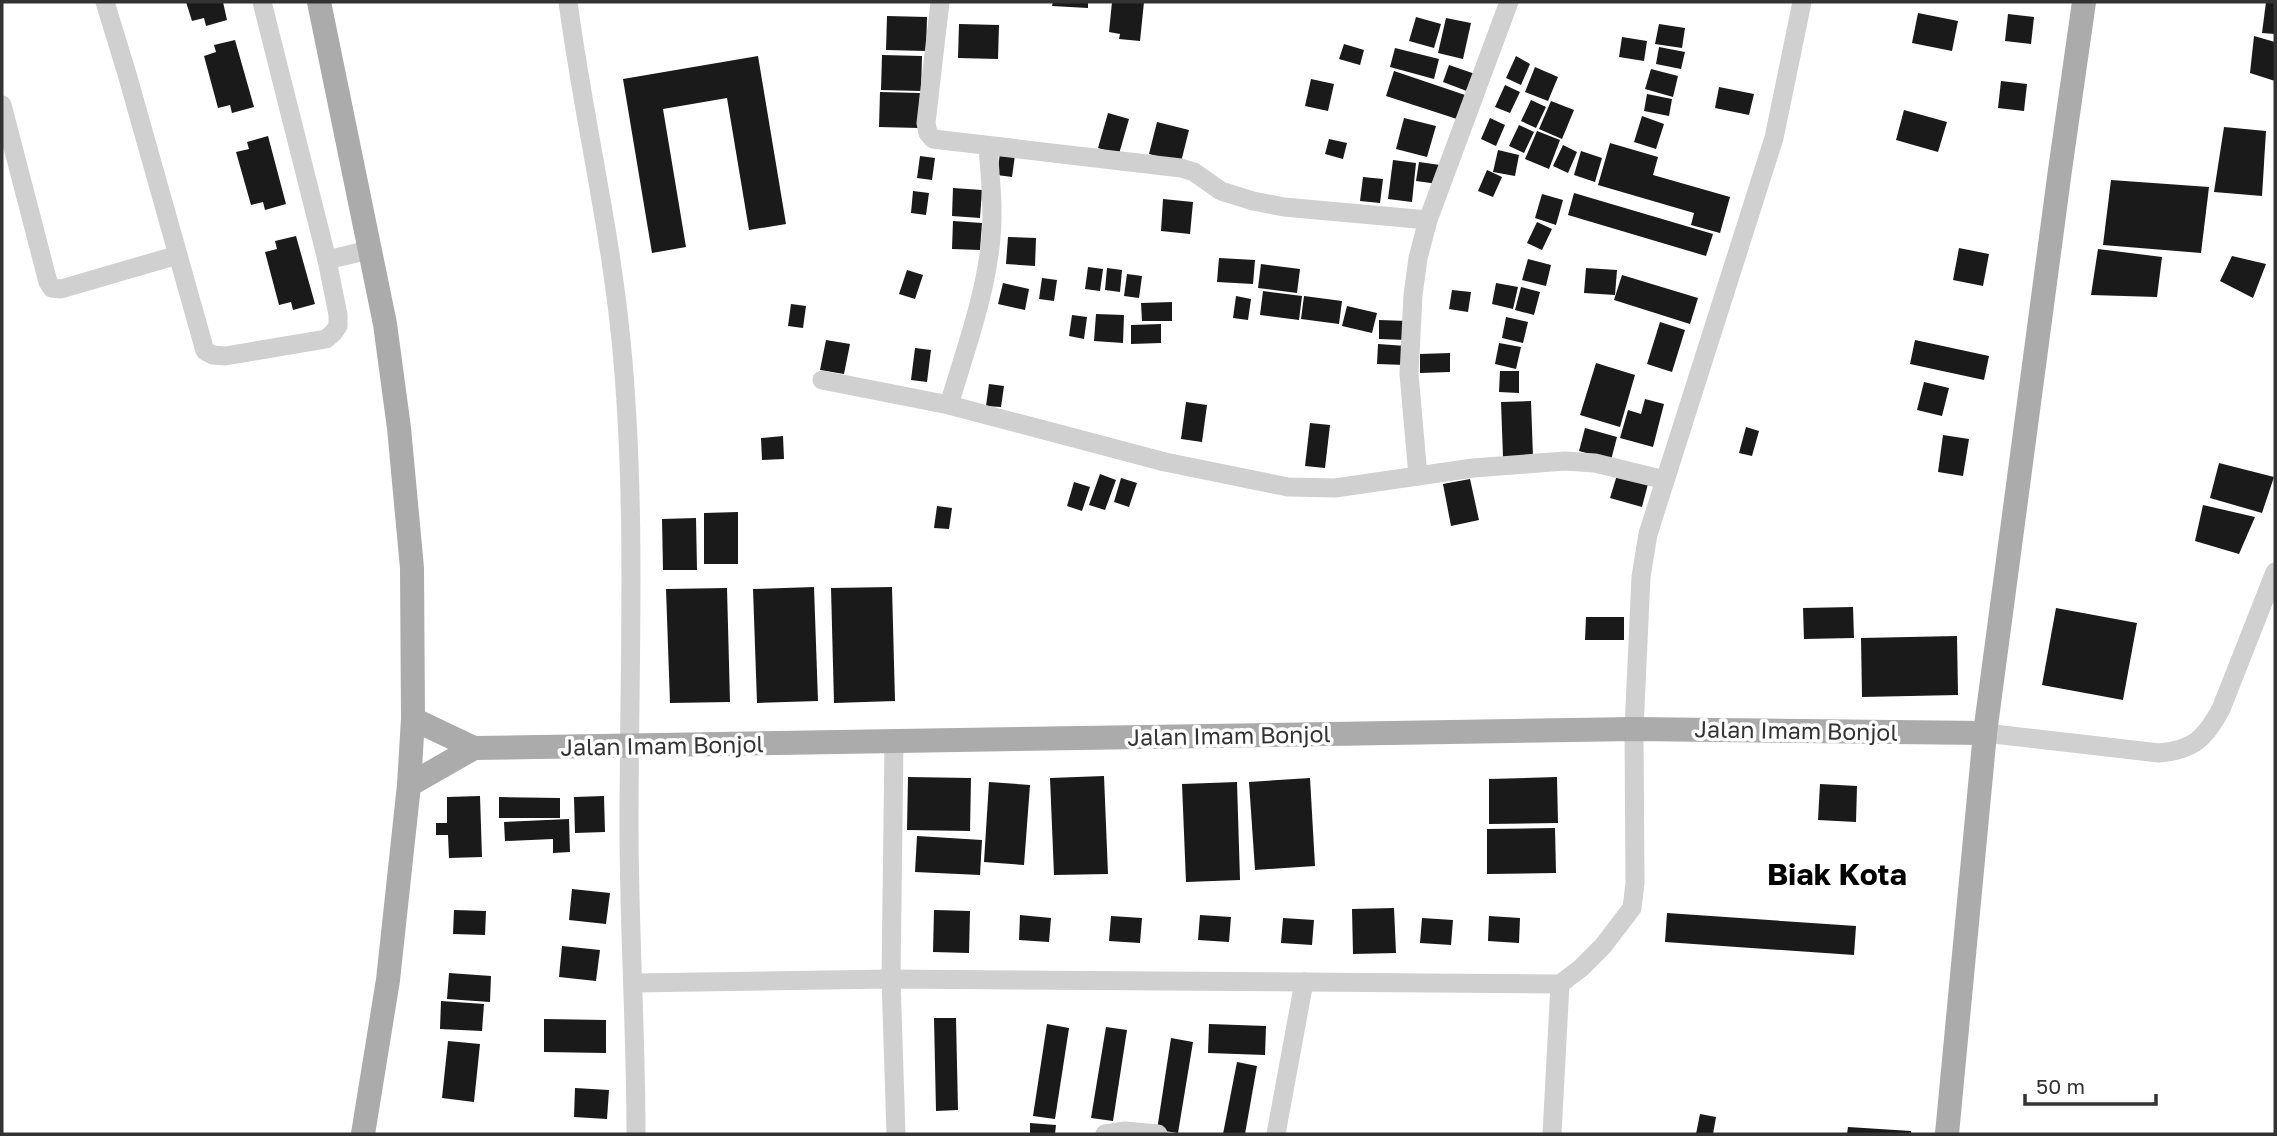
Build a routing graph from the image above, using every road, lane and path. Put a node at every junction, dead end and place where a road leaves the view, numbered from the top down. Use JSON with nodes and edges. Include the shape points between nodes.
{"nodes":[{"id":1,"x":105,"y":2,"type":"edge"},
{"id":2,"x":262,"y":2,"type":"edge"},
{"id":3,"x":319,"y":2,"type":"edge"},
{"id":4,"x":568,"y":2,"type":"edge"},
{"id":5,"x":940,"y":2,"type":"edge"},
{"id":6,"x":1509,"y":2,"type":"edge"},
{"id":7,"x":1802,"y":2,"type":"edge"},
{"id":8,"x":2084,"y":2,"type":"edge"},
{"id":9,"x":2,"y":105,"type":"edge"},
{"id":10,"x":988,"y":146,"type":"junction"},
{"id":11,"x":1428,"y":220,"type":"junction"},
{"id":12,"x":369,"y":250,"type":"junction"},
{"id":13,"x":177,"y":255,"type":"junction"},
{"id":14,"x":327,"y":260,"type":"junction"},
{"id":15,"x":822,"y":380,"type":"dead end"},
{"id":16,"x":949,"y":405,"type":"junction"},
{"id":17,"x":1418,"y":476,"type":"junction"},
{"id":18,"x":1665,"y":480,"type":"junction"},
{"id":19,"x":2274,"y":576,"type":"edge"},
{"id":20,"x":413,"y":719,"type":"junction"},
{"id":21,"x":1634,"y":730,"type":"junction"},
{"id":22,"x":1985,"y":733,"type":"junction"},
{"id":23,"x":894,"y":742,"type":"junction"},
{"id":24,"x":631,"y":747,"type":"junction"},
{"id":25,"x":474,"y":748,"type":"junction"},
{"id":26,"x":409,"y":785,"type":"junction"},
{"id":27,"x":891,"y":979,"type":"junction"},
{"id":28,"x":1304,"y":982,"type":"junction"},
{"id":29,"x":634,"y":983,"type":"junction"},
{"id":30,"x":1560,"y":984,"type":"junction"},
{"id":31,"x":363,"y":1134,"type":"edge"},
{"id":32,"x":636,"y":1134,"type":"edge"},
{"id":33,"x":896,"y":1134,"type":"edge"},
{"id":34,"x":1105,"y":1134,"type":"edge"},
{"id":35,"x":1158,"y":1134,"type":"edge"},
{"id":36,"x":1276,"y":1134,"type":"edge"},
{"id":37,"x":1552,"y":1134,"type":"edge"},
{"id":38,"x":1947,"y":1134,"type":"edge"}],
"edges":[{"from":1,"to":13,"type":"street"},
{"from":2,"to":14,"type":"street"},
{"from":3,"to":12,"type":"main road"},
{"from":4,"to":24,"type":"street","via":[[621,339],[628,434]]},
{"from":5,"to":10,"type":"street","via":[[928,133],[941,141]]},
{"from":6,"to":11,"type":"street"},
{"from":7,"to":18,"type":"street","via":[[1774,138]]},
{"from":8,"to":22,"type":"main road"},
{"from":9,"to":13,"type":"street","via":[[52,288]]},
{"from":10,"to":11,"type":"street","via":[[1181,168],[1229,194],[1284,206]]},
{"from":10,"to":16,"type":"street","via":[[989,249]]},
{"from":11,"to":17,"type":"street","via":[[1413,295],[1409,374]]},
{"from":12,"to":14,"type":"street"},
{"from":12,"to":20,"type":"main road","via":[[385,324],[412,568]]},
{"from":13,"to":14,"type":"street","via":[[205,351],[213,355],[326,339],[338,326]]},
{"from":15,"to":16,"type":"street"},
{"from":16,"to":17,"type":"street","via":[[1165,462],[1289,487],[1335,488]]},
{"from":17,"to":18,"type":"street","via":[[1564,461],[1595,463]]},
{"from":18,"to":21,"type":"street","via":[[1648,534],[1641,577]]},
{"from":19,"to":22,"type":"street","via":[[2221,709],[2209,730],[2193,744],[2159,753]]},
{"from":20,"to":25,"type":"main road"},
{"from":20,"to":26,"type":"main road"},
{"from":21,"to":22,"type":"main road","name":"Jalan Imam Bonjol"},
{"from":21,"to":23,"type":"main road","name":"Jalan Imam Bonjol"},
{"from":21,"to":30,"type":"street","via":[[1632,908],[1603,946]]},
{"from":22,"to":38,"type":"main road"},
{"from":23,"to":24,"type":"main road","name":"Jalan Imam Bonjol"},
{"from":23,"to":27,"type":"street"},
{"from":24,"to":25,"type":"main road","name":"Jalan Imam Bonjol"},
{"from":24,"to":29,"type":"street"},
{"from":25,"to":26,"type":"main road"},
{"from":26,"to":31,"type":"main road","via":[[388,980]]},
{"from":27,"to":28,"type":"street"},
{"from":27,"to":29,"type":"street"},
{"from":27,"to":33,"type":"street"},
{"from":28,"to":30,"type":"street"},
{"from":28,"to":36,"type":"street"},
{"from":29,"to":32,"type":"street"},
{"from":30,"to":37,"type":"street"},
{"from":34,"to":35,"type":"street"}]}
